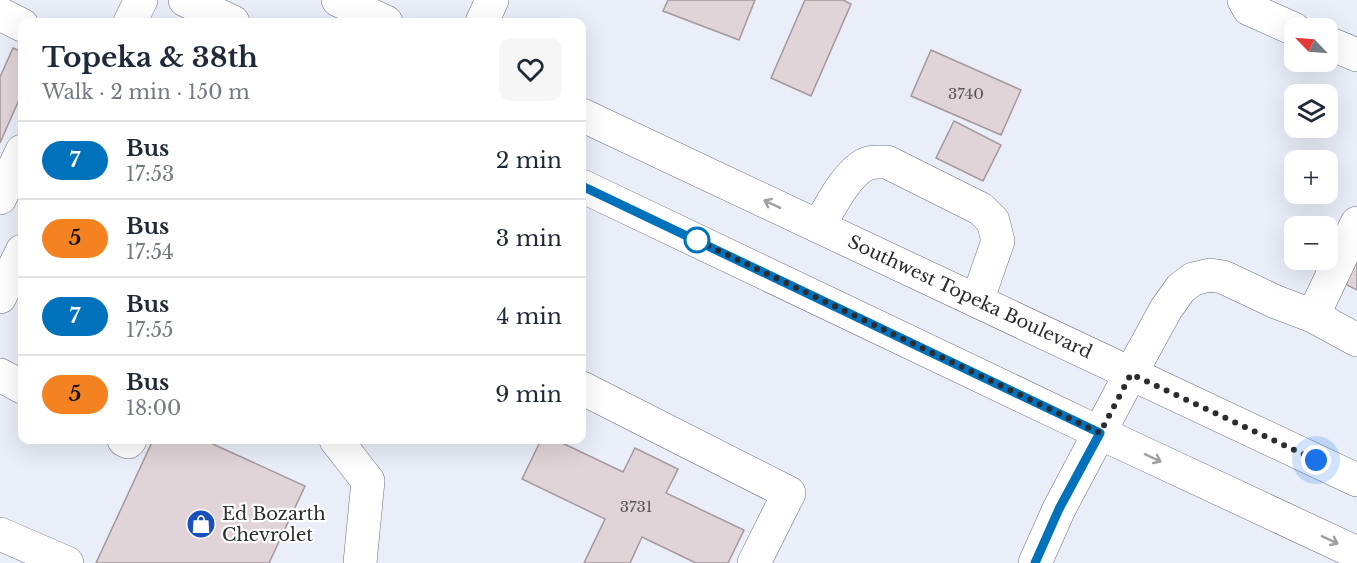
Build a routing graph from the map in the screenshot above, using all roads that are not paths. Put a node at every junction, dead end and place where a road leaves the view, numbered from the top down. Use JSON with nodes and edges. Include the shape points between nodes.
{"nodes":[{"id":1,"x":141,"y":0,"type":"edge"},
{"id":2,"x":185,"y":0,"type":"edge"},
{"id":3,"x":338,"y":0,"type":"edge"},
{"id":4,"x":492,"y":0,"type":"edge"},
{"id":5,"x":1244,"y":0,"type":"edge"},
{"id":6,"x":0,"y":14,"type":"edge"},
{"id":7,"x":132,"y":18,"type":"edge"},
{"id":8,"x":224,"y":18,"type":"edge"},
{"id":9,"x":377,"y":18,"type":"edge"},
{"id":10,"x":484,"y":18,"type":"edge"},
{"id":11,"x":18,"y":23,"type":"edge"},
{"id":12,"x":1284,"y":24,"type":"edge"},
{"id":13,"x":1338,"y":47,"type":"edge"},
{"id":14,"x":1357,"y":55,"type":"edge"},
{"id":15,"x":586,"y":117,"type":"edge"},
{"id":16,"x":18,"y":160,"type":"edge"},
{"id":17,"x":586,"y":188,"type":"edge"},
{"id":18,"x":0,"y":198,"type":"edge"},
{"id":19,"x":1357,"y":223,"type":"edge"},
{"id":20,"x":818,"y":226,"type":"junction"},
{"id":21,"x":18,"y":259,"type":"edge"},
{"id":22,"x":0,"y":297,"type":"edge"},
{"id":23,"x":977,"y":301,"type":"junction"},
{"id":24,"x":1313,"y":316,"type":"junction"},
{"id":25,"x":1357,"y":340,"type":"edge"},
{"id":26,"x":1131,"y":374,"type":"junction"},
{"id":27,"x":0,"y":375,"type":"edge"},
{"id":28,"x":18,"y":385,"type":"edge"},
{"id":29,"x":586,"y":390,"type":"edge"},
{"id":30,"x":1100,"y":433,"type":"junction"},
{"id":31,"x":339,"y":444,"type":"edge"},
{"id":32,"x":1357,"y":480,"type":"edge"},
{"id":33,"x":0,"y":534,"type":"edge"},
{"id":34,"x":1357,"y":553,"type":"edge"},
{"id":35,"x":67,"y":563,"type":"edge"},
{"id":36,"x":360,"y":563,"type":"edge"},
{"id":37,"x":754,"y":563,"type":"edge"},
{"id":38,"x":1035,"y":563,"type":"edge"}],
"edges":[{"from":1,"to":7,"type":"main road"},
{"from":2,"to":8,"type":"main road"},
{"from":3,"to":9,"type":"main road"},
{"from":4,"to":10,"type":"main road"},
{"from":5,"to":12,"type":"main road","via":[[1249,9]]},
{"from":6,"to":11,"type":"main road"},
{"from":13,"to":14,"type":"main road"},
{"from":20,"to":15,"type":"main road","name":"Southwest Topeka Boulevard","one_way":true},
{"from":16,"to":18,"type":"main road"},
{"from":17,"to":30,"type":"main road"},
{"from":19,"to":24,"type":"main road"},
{"from":20,"to":23,"type":"main road","name":"Southwest Topeka Boulevard"},
{"from":20,"to":23,"type":"main road","via":[[850,176],[866,164],[887,162],[981,209],[993,221],[998,241]]},
{"from":21,"to":22,"type":"main road"},
{"from":23,"to":26,"type":"main road","name":"Southwest Topeka Boulevard"},
{"from":24,"to":25,"type":"main road"},
{"from":24,"to":26,"type":"main road","via":[[1223,277],[1193,279],[1166,309]]},
{"from":26,"to":30,"type":"main road"},
{"from":26,"to":32,"type":"main road","name":"Southwest Topeka Boulevard"},
{"from":27,"to":28,"type":"main road"},
{"from":29,"to":37,"type":"main road","via":[[789,493]]},
{"from":30,"to":34,"type":"main road","one_way":true},
{"from":30,"to":38,"type":"main road"},
{"from":31,"to":36,"type":"main road","via":[[368,481]]},
{"from":33,"to":35,"type":"main road"}]}
